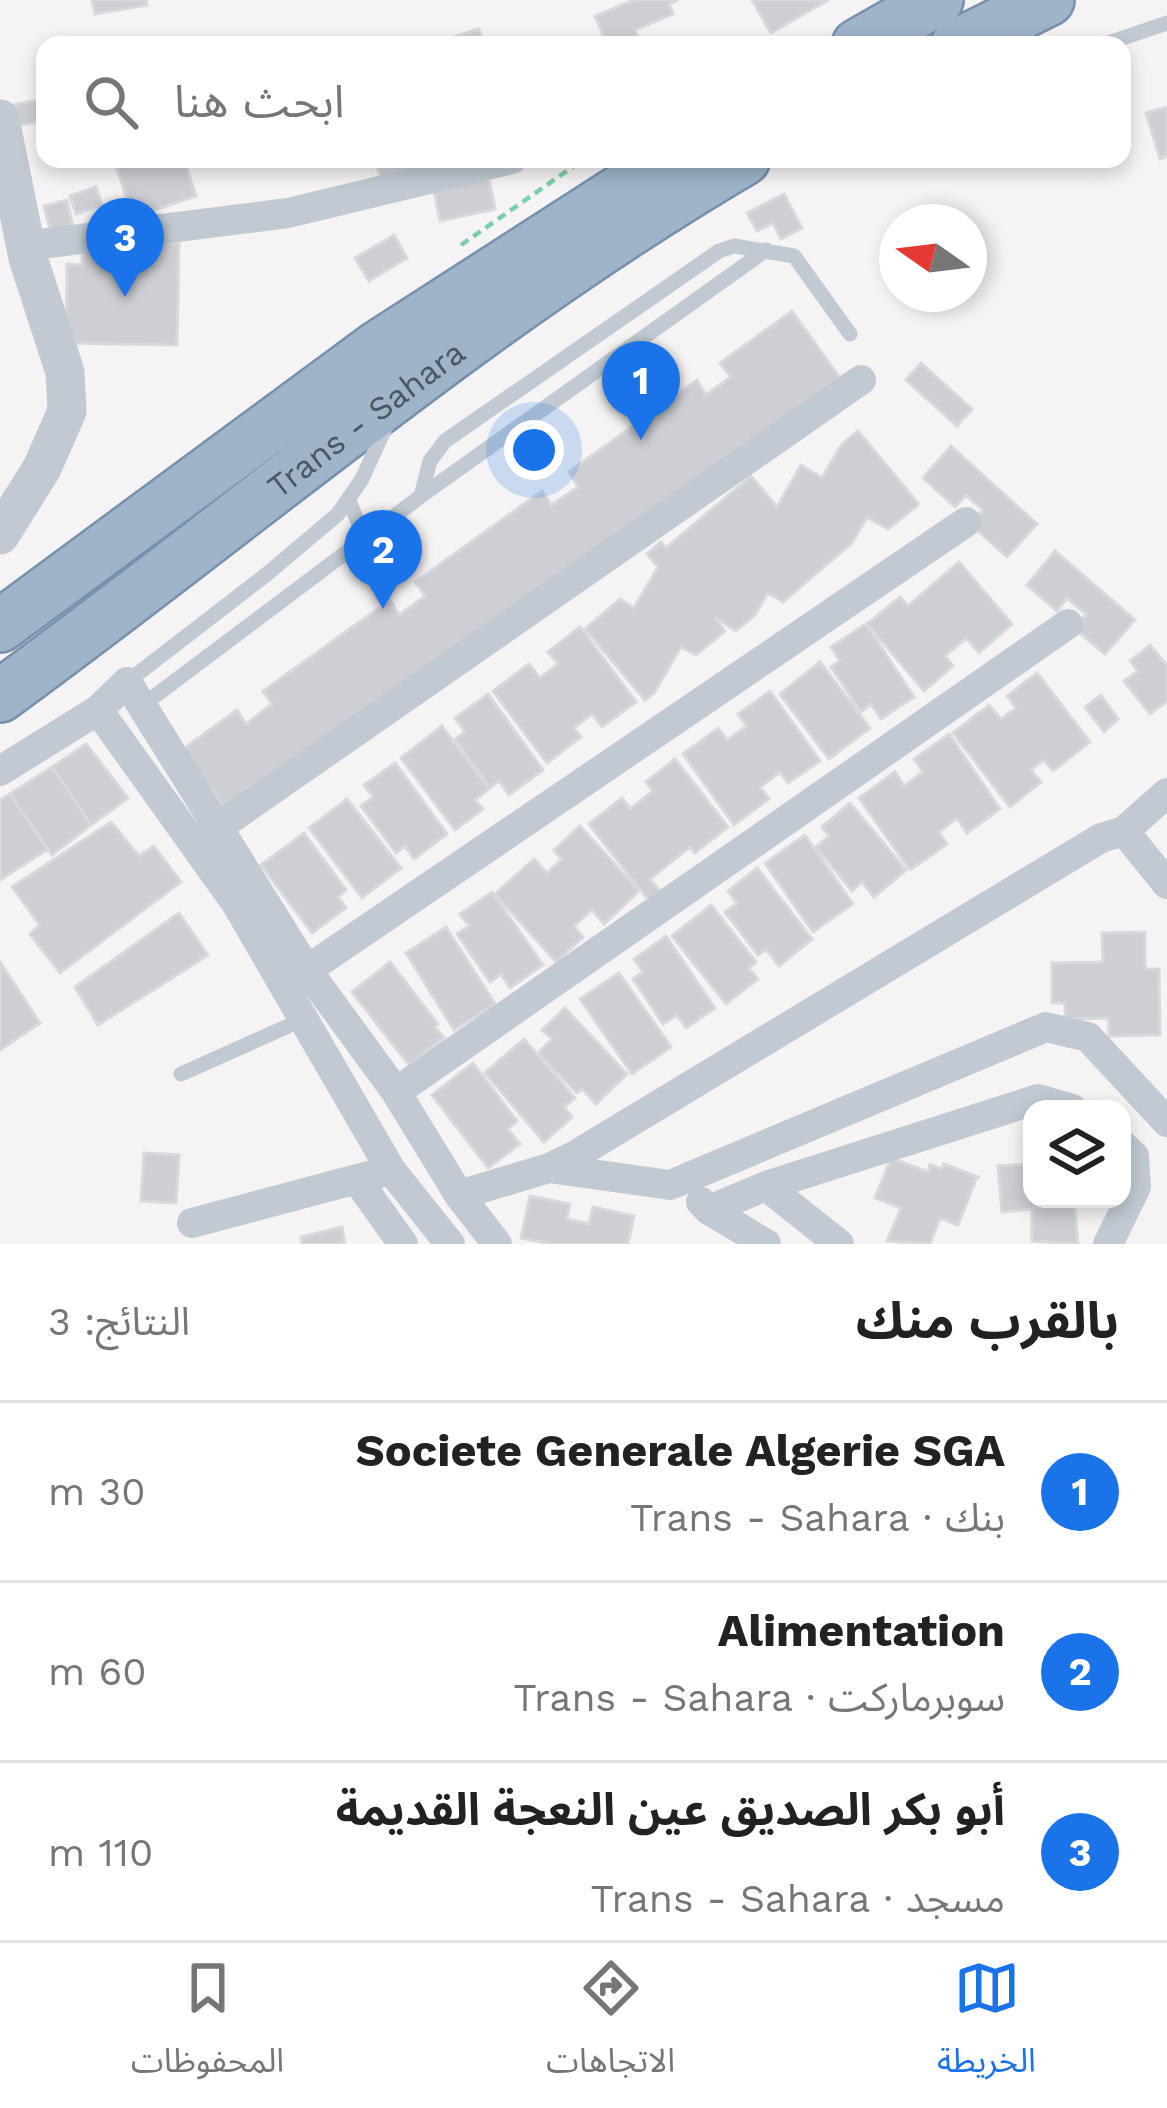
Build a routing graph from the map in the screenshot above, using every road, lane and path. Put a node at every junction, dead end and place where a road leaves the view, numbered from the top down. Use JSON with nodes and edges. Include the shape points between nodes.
{"nodes":[{"id":1,"x":937,"y":0,"type":"edge"},
{"id":2,"x":1048,"y":0,"type":"edge"},
{"id":3,"x":1167,"y":23,"type":"edge"},
{"id":4,"x":874,"y":36,"type":"edge"},
{"id":5,"x":975,"y":36,"type":"edge"},
{"id":6,"x":1129,"y":36,"type":"edge"},
{"id":7,"x":0,"y":119,"type":"edge"},
{"id":8,"x":475,"y":168,"type":"edge"},
{"id":9,"x":656,"y":168,"type":"edge"},
{"id":10,"x":733,"y":168,"type":"edge"},
{"id":11,"x":5,"y":177,"type":"edge"},
{"id":12,"x":766,"y":250,"type":"junction"},
{"id":13,"x":18,"y":255,"type":"edge"},
{"id":14,"x":850,"y":334,"type":"dead end"},
{"id":15,"x":861,"y":380,"type":"dead end"},
{"id":16,"x":402,"y":391,"type":"junction"},
{"id":17,"x":421,"y":496,"type":"junction"},
{"id":18,"x":348,"y":499,"type":"junction"},
{"id":19,"x":965,"y":522,"type":"dead end"},
{"id":20,"x":0,"y":535,"type":"edge"},
{"id":21,"x":365,"y":538,"type":"junction"},
{"id":22,"x":1068,"y":624,"type":"dead end"},
{"id":23,"x":0,"y":626,"type":"edge"},
{"id":24,"x":135,"y":694,"type":"junction"},
{"id":25,"x":0,"y":696,"type":"edge"},
{"id":26,"x":98,"y":710,"type":"junction"},
{"id":27,"x":0,"y":771,"type":"edge"},
{"id":28,"x":1167,"y":793,"type":"edge"},
{"id":29,"x":218,"y":828,"type":"junction"},
{"id":30,"x":1124,"y":831,"type":"junction"},
{"id":31,"x":1167,"y":884,"type":"edge"},
{"id":32,"x":308,"y":970,"type":"junction"},
{"id":33,"x":304,"y":1019,"type":"junction"},
{"id":34,"x":181,"y":1073,"type":"dead end"},
{"id":35,"x":396,"y":1092,"type":"junction"},
{"id":36,"x":1023,"y":1104,"type":"edge"},
{"id":37,"x":1167,"y":1122,"type":"edge"},
{"id":38,"x":1131,"y":1153,"type":"edge"},
{"id":39,"x":550,"y":1168,"type":"junction"},
{"id":40,"x":391,"y":1170,"type":"junction"},
{"id":41,"x":358,"y":1181,"type":"junction"},
{"id":42,"x":670,"y":1185,"type":"junction"},
{"id":43,"x":766,"y":1186,"type":"junction"},
{"id":44,"x":460,"y":1195,"type":"junction"},
{"id":45,"x":1131,"y":1197,"type":"edge"},
{"id":46,"x":1126,"y":1208,"type":"edge"},
{"id":47,"x":709,"y":1210,"type":"junction"},
{"id":48,"x":193,"y":1223,"type":"dead end"},
{"id":49,"x":403,"y":1244,"type":"edge"},
{"id":50,"x":450,"y":1244,"type":"edge"},
{"id":51,"x":497,"y":1244,"type":"edge"},
{"id":52,"x":766,"y":1244,"type":"edge"},
{"id":53,"x":839,"y":1244,"type":"edge"},
{"id":54,"x":1108,"y":1244,"type":"edge"}],
"edges":[{"from":1,"to":4,"type":"highway"},
{"from":2,"to":5,"type":"highway"},
{"from":3,"to":6,"type":"lane"},
{"from":7,"to":11,"type":"street"},
{"from":8,"to":13,"type":"street","via":[[288,213]]},
{"from":9,"to":23,"type":"highway","name":"Trans - Sahara","via":[[378,347]]},
{"from":10,"to":16,"type":"highway","name":"Trans - Sahara","via":[[574,267]]},
{"from":11,"to":13,"type":"street"},
{"from":12,"to":14,"type":"lane","via":[[805,266]]},
{"from":12,"to":17,"type":"lane"},
{"from":12,"to":17,"type":"lane","via":[[719,251],[446,441],[430,461]]},
{"from":13,"to":20,"type":"street","via":[[65,372],[68,411]]},
{"from":15,"to":29,"type":"street"},
{"from":16,"to":18,"type":"lane"},
{"from":16,"to":25,"type":"highway","name":"Trans - Sahara"},
{"from":17,"to":21,"type":"lane"},
{"from":18,"to":21,"type":"lane"},
{"from":18,"to":24,"type":"lane"},
{"from":19,"to":32,"type":"street"},
{"from":21,"to":24,"type":"lane"},
{"from":22,"to":35,"type":"street"},
{"from":24,"to":26,"type":"street"},
{"from":24,"to":29,"type":"street"},
{"from":26,"to":27,"type":"street"},
{"from":26,"to":33,"type":"street","via":[[236,903]]},
{"from":28,"to":30,"type":"street"},
{"from":29,"to":32,"type":"street"},
{"from":30,"to":31,"type":"street"},
{"from":30,"to":39,"type":"street"},
{"from":32,"to":35,"type":"street"},
{"from":33,"to":34,"type":"lane"},
{"from":33,"to":40,"type":"street"},
{"from":35,"to":44,"type":"street"},
{"from":36,"to":43,"type":"street"},
{"from":37,"to":42,"type":"street","via":[[1088,1037],[1046,1027]]},
{"from":38,"to":45,"type":"street"},
{"from":39,"to":42,"type":"street"},
{"from":39,"to":44,"type":"street"},
{"from":40,"to":41,"type":"street"},
{"from":40,"to":50,"type":"street"},
{"from":41,"to":48,"type":"street"},
{"from":41,"to":49,"type":"street"},
{"from":42,"to":47,"type":"street"},
{"from":43,"to":47,"type":"street"},
{"from":43,"to":53,"type":"street"},
{"from":44,"to":51,"type":"street"},
{"from":46,"to":54,"type":"street"},
{"from":47,"to":52,"type":"street"}]}
